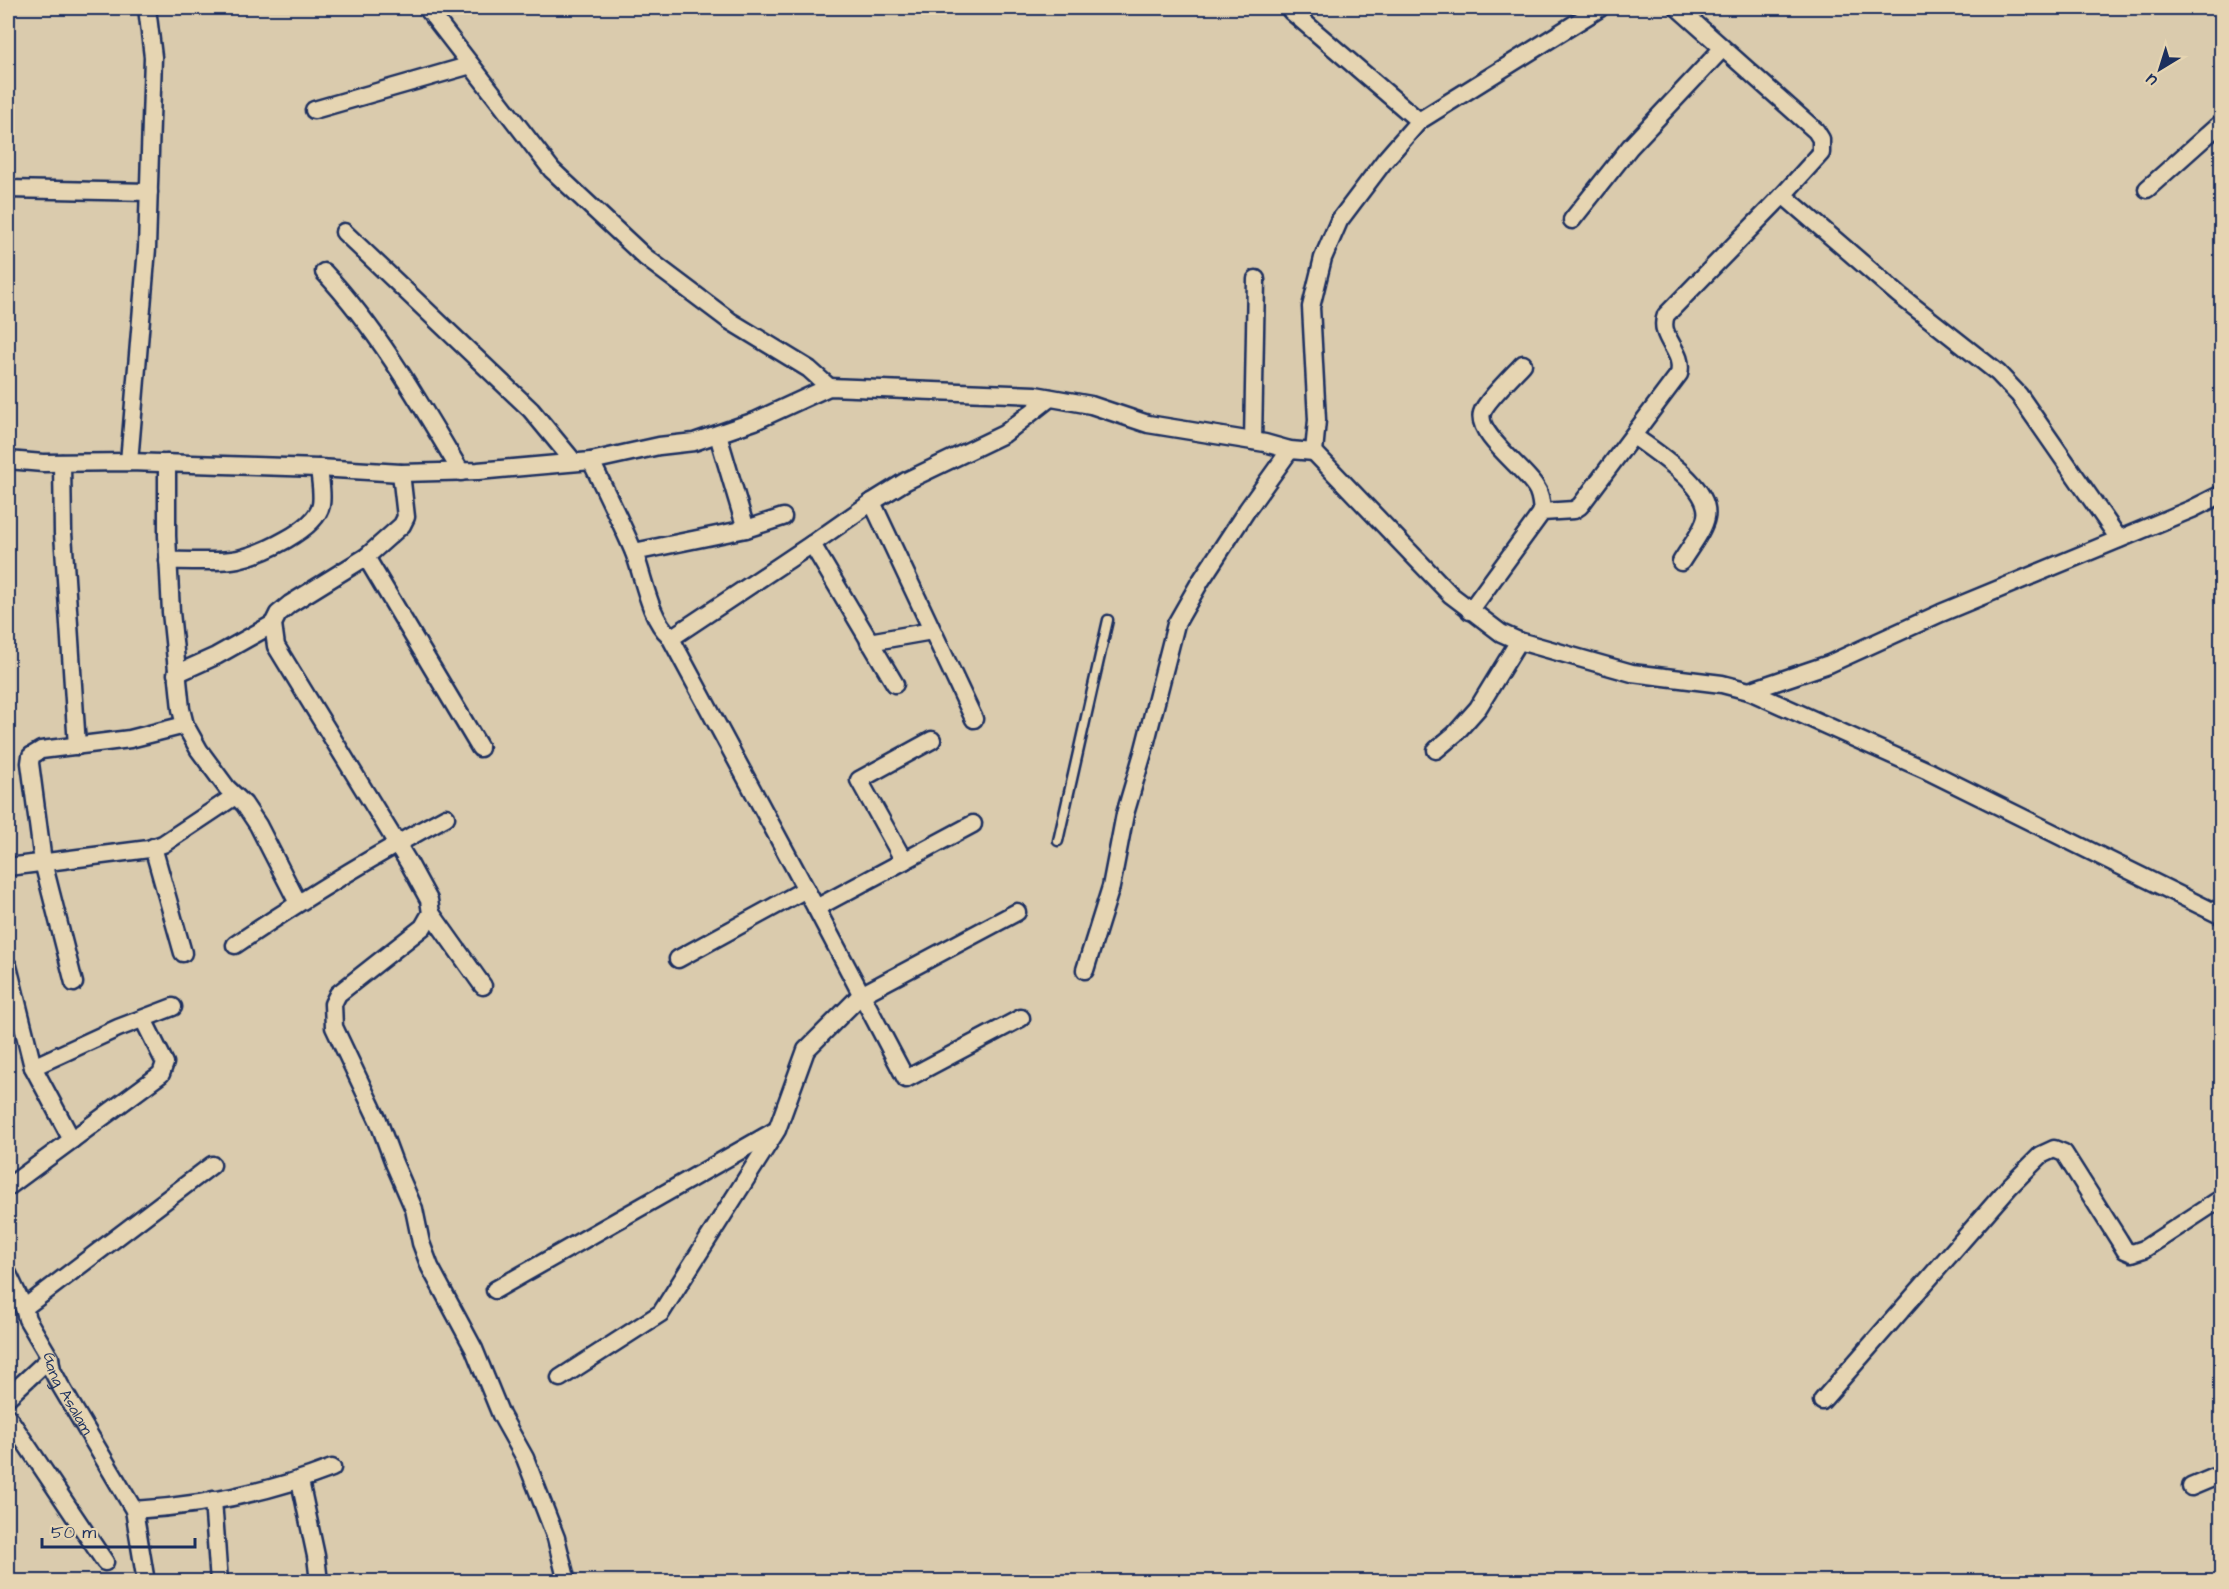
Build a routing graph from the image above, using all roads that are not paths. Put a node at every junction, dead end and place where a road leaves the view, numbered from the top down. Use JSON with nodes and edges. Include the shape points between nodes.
{"nodes":[{"id":1,"x":147,"y":8,"type":"edge"},
{"id":2,"x":427,"y":8,"type":"edge"},
{"id":3,"x":1600,"y":8,"type":"edge"},
{"id":4,"x":1678,"y":8,"type":"edge"},
{"id":5,"x":1291,"y":11,"type":"dead end"},
{"id":6,"x":1722,"y":49,"type":"junction"},
{"id":7,"x":471,"y":65,"type":"junction"},
{"id":8,"x":314,"y":110,"type":"dead end"},
{"id":9,"x":1419,"y":121,"type":"junction"},
{"id":10,"x":2222,"y":122,"type":"edge"},
{"id":11,"x":8,"y":189,"type":"edge"},
{"id":12,"x":2147,"y":189,"type":"dead end"},
{"id":13,"x":148,"y":192,"type":"junction"},
{"id":14,"x":1783,"y":195,"type":"junction"},
{"id":15,"x":1572,"y":220,"type":"dead end"},
{"id":16,"x":344,"y":232,"type":"dead end"},
{"id":17,"x":324,"y":272,"type":"dead end"},
{"id":18,"x":1256,"y":279,"type":"dead end"},
{"id":19,"x":1523,"y":364,"type":"dead end"},
{"id":20,"x":829,"y":387,"type":"junction"},
{"id":21,"x":1050,"y":398,"type":"junction"},
{"id":22,"x":718,"y":435,"type":"junction"},
{"id":23,"x":1634,"y":436,"type":"junction"},
{"id":24,"x":1253,"y":441,"type":"junction"},
{"id":25,"x":1290,"y":450,"type":"junction"},
{"id":26,"x":1314,"y":452,"type":"junction"},
{"id":27,"x":8,"y":460,"type":"edge"},
{"id":28,"x":129,"y":462,"type":"junction"},
{"id":29,"x":582,"y":462,"type":"junction"},
{"id":30,"x":62,"y":463,"type":"junction"},
{"id":31,"x":167,"y":464,"type":"junction"},
{"id":32,"x":319,"y":468,"type":"junction"},
{"id":33,"x":460,"y":472,"type":"junction"},
{"id":34,"x":402,"y":473,"type":"junction"},
{"id":35,"x":2222,"y":494,"type":"edge"},
{"id":36,"x":872,"y":502,"type":"junction"},
{"id":37,"x":1542,"y":512,"type":"junction"},
{"id":38,"x":783,"y":517,"type":"dead end"},
{"id":39,"x":746,"y":529,"type":"junction"},
{"id":40,"x":2120,"y":539,"type":"junction"},
{"id":41,"x":813,"y":544,"type":"junction"},
{"id":42,"x":634,"y":552,"type":"junction"},
{"id":43,"x":366,"y":557,"type":"junction"},
{"id":44,"x":168,"y":561,"type":"junction"},
{"id":45,"x":1681,"y":562,"type":"dead end"},
{"id":46,"x":1470,"y":611,"type":"junction"},
{"id":47,"x":1108,"y":620,"type":"dead end"},
{"id":48,"x":273,"y":624,"type":"junction"},
{"id":49,"x":932,"y":631,"type":"junction"},
{"id":50,"x":669,"y":635,"type":"junction"},
{"id":51,"x":1519,"y":641,"type":"junction"},
{"id":52,"x":869,"y":642,"type":"junction"},
{"id":53,"x":176,"y":674,"type":"junction"},
{"id":54,"x":894,"y":684,"type":"dead end"},
{"id":55,"x":1749,"y":691,"type":"junction"},
{"id":56,"x":974,"y":719,"type":"dead end"},
{"id":57,"x":185,"y":725,"type":"junction"},
{"id":58,"x":932,"y":740,"type":"dead end"},
{"id":59,"x":77,"y":746,"type":"junction"},
{"id":60,"x":480,"y":748,"type":"dead end"},
{"id":61,"x":1436,"y":750,"type":"dead end"},
{"id":62,"x":235,"y":796,"type":"junction"},
{"id":63,"x":446,"y":817,"type":"dead end"},
{"id":64,"x":973,"y":824,"type":"dead end"},
{"id":65,"x":1058,"y":840,"type":"dead end"},
{"id":66,"x":397,"y":843,"type":"junction"},
{"id":67,"x":153,"y":847,"type":"junction"},
{"id":68,"x":904,"y":861,"type":"junction"},
{"id":69,"x":43,"y":862,"type":"junction"},
{"id":70,"x":8,"y":867,"type":"edge"},
{"id":71,"x":806,"y":889,"type":"junction"},
{"id":72,"x":298,"y":903,"type":"junction"},
{"id":73,"x":816,"y":908,"type":"junction"},
{"id":74,"x":430,"y":912,"type":"junction"},
{"id":75,"x":1017,"y":912,"type":"dead end"},
{"id":76,"x":2220,"y":912,"type":"edge"},
{"id":77,"x":235,"y":945,"type":"dead end"},
{"id":78,"x":183,"y":953,"type":"dead end"},
{"id":79,"x":678,"y":959,"type":"dead end"},
{"id":80,"x":8,"y":966,"type":"edge"},
{"id":81,"x":1085,"y":970,"type":"dead end"},
{"id":82,"x":74,"y":983,"type":"dead end"},
{"id":83,"x":483,"y":986,"type":"dead end"},
{"id":84,"x":861,"y":995,"type":"junction"},
{"id":85,"x":173,"y":1007,"type":"dead end"},
{"id":86,"x":1021,"y":1018,"type":"dead end"},
{"id":87,"x":143,"y":1019,"type":"junction"},
{"id":88,"x":33,"y":1067,"type":"junction"},
{"id":89,"x":777,"y":1130,"type":"junction"},
{"id":90,"x":72,"y":1140,"type":"junction"},
{"id":91,"x":212,"y":1165,"type":"dead end"},
{"id":92,"x":8,"y":1187,"type":"edge"},
{"id":93,"x":2222,"y":1198,"type":"edge"},
{"id":94,"x":8,"y":1274,"type":"edge"},
{"id":95,"x":495,"y":1290,"type":"dead end"},
{"id":96,"x":24,"y":1308,"type":"junction"},
{"id":97,"x":50,"y":1358,"type":"junction"},
{"id":98,"x":560,"y":1378,"type":"dead end"},
{"id":99,"x":8,"y":1397,"type":"edge"},
{"id":100,"x":1822,"y":1401,"type":"dead end"},
{"id":101,"x":8,"y":1417,"type":"edge"},
{"id":102,"x":332,"y":1468,"type":"dead end"},
{"id":103,"x":2222,"y":1474,"type":"edge"},
{"id":104,"x":300,"y":1481,"type":"junction"},
{"id":105,"x":2191,"y":1488,"type":"dead end"},
{"id":106,"x":213,"y":1500,"type":"junction"},
{"id":107,"x":134,"y":1510,"type":"junction"},
{"id":108,"x":105,"y":1562,"type":"dead end"},
{"id":109,"x":146,"y":1581,"type":"edge"},
{"id":110,"x":219,"y":1581,"type":"edge"},
{"id":111,"x":319,"y":1581,"type":"edge"},
{"id":112,"x":567,"y":1581,"type":"edge"}],
"edges":[{"from":1,"to":13,"type":"street","via":[[153,57]]},
{"from":2,"to":7,"type":"street"},
{"from":3,"to":9,"type":"street"},
{"from":4,"to":6,"type":"street"},
{"from":5,"to":9,"type":"street"},
{"from":6,"to":14,"type":"street","via":[[1821,138],[1821,153]]},
{"from":6,"to":15,"type":"street","via":[[1630,147]]},
{"from":7,"to":8,"type":"street"},
{"from":7,"to":20,"type":"street","via":[[552,170],[645,257],[730,321],[809,369]]},
{"from":9,"to":26,"type":"street","via":[[1339,221],[1323,258],[1311,307],[1317,420]]},
{"from":10,"to":12,"type":"street"},
{"from":11,"to":13,"type":"street"},
{"from":13,"to":28,"type":"street"},
{"from":14,"to":23,"type":"street","via":[[1666,315],[1665,331],[1679,356],[1680,374]]},
{"from":14,"to":40,"type":"street","via":[[1899,295],[1998,373],[2019,395]]},
{"from":16,"to":29,"type":"street"},
{"from":17,"to":33,"type":"street","via":[[367,322]]},
{"from":18,"to":24,"type":"street"},
{"from":19,"to":37,"type":"street","via":[[1489,403],[1482,414],[1483,423],[1492,439],[1536,486]]},
{"from":20,"to":21,"type":"street","via":[[1035,394]]},
{"from":20,"to":22,"type":"street"},
{"from":21,"to":24,"type":"street","via":[[1090,405],[1148,424]]},
{"from":21,"to":36,"type":"street","via":[[1004,434],[906,481]]},
{"from":22,"to":29,"type":"street"},
{"from":22,"to":39,"type":"street"},
{"from":23,"to":37,"type":"street","via":[[1580,506],[1574,510]]},
{"from":23,"to":45,"type":"street","via":[[1703,495],[1706,520]]},
{"from":24,"to":25,"type":"street"},
{"from":25,"to":26,"type":"street"},
{"from":25,"to":81,"type":"street","via":[[1247,510],[1176,624],[1125,814],[1111,888]]},
{"from":26,"to":46,"type":"street","via":[[1450,596]]},
{"from":27,"to":30,"type":"street"},
{"from":28,"to":30,"type":"street"},
{"from":28,"to":31,"type":"street"},
{"from":29,"to":33,"type":"street"},
{"from":29,"to":42,"type":"street"},
{"from":30,"to":59,"type":"street"},
{"from":31,"to":32,"type":"street"},
{"from":31,"to":44,"type":"street"},
{"from":32,"to":34,"type":"street"},
{"from":32,"to":44,"type":"street","via":[[322,503],[305,528],[237,560]]},
{"from":33,"to":34,"type":"street"},
{"from":34,"to":43,"type":"street","via":[[405,521]]},
{"from":35,"to":40,"type":"street"},
{"from":36,"to":41,"type":"street"},
{"from":36,"to":49,"type":"street"},
{"from":37,"to":46,"type":"street"},
{"from":38,"to":39,"type":"street"},
{"from":39,"to":42,"type":"street"},
{"from":40,"to":55,"type":"street","via":[[1830,664]]},
{"from":41,"to":50,"type":"street","via":[[679,634]]},
{"from":41,"to":52,"type":"street"},
{"from":42,"to":50,"type":"street","via":[[646,591]]},
{"from":43,"to":48,"type":"street","via":[[290,604]]},
{"from":43,"to":60,"type":"street"},
{"from":44,"to":53,"type":"street"},
{"from":46,"to":51,"type":"street"},
{"from":47,"to":65,"type":"lane"},
{"from":48,"to":53,"type":"street"},
{"from":48,"to":66,"type":"street","via":[[276,646]]},
{"from":49,"to":52,"type":"street"},
{"from":49,"to":56,"type":"street"},
{"from":50,"to":71,"type":"street"},
{"from":51,"to":55,"type":"street","via":[[1632,673]]},
{"from":51,"to":61,"type":"street","via":[[1478,708]]},
{"from":52,"to":54,"type":"street"},
{"from":53,"to":57,"type":"street"},
{"from":55,"to":76,"type":"street","via":[[1928,771]]},
{"from":57,"to":59,"type":"street","via":[[130,739]]},
{"from":57,"to":62,"type":"street"},
{"from":58,"to":68,"type":"street","via":[[859,780]]},
{"from":59,"to":69,"type":"street","via":[[41,750],[30,758]]},
{"from":62,"to":67,"type":"street"},
{"from":62,"to":72,"type":"street","via":[[258,825]]},
{"from":63,"to":66,"type":"street"},
{"from":64,"to":68,"type":"street"},
{"from":66,"to":72,"type":"street"},
{"from":66,"to":74,"type":"street","via":[[429,900]]},
{"from":67,"to":69,"type":"street"},
{"from":67,"to":78,"type":"street"},
{"from":68,"to":73,"type":"street"},
{"from":69,"to":70,"type":"street"},
{"from":69,"to":82,"type":"street"},
{"from":71,"to":73,"type":"street"},
{"from":71,"to":79,"type":"street"},
{"from":72,"to":77,"type":"street"},
{"from":73,"to":84,"type":"street"},
{"from":74,"to":83,"type":"street"},
{"from":74,"to":112,"type":"street","via":[[423,927],[338,994],[333,1004],[334,1027],[414,1209],[430,1266],[525,1458],[556,1538]]},
{"from":75,"to":84,"type":"street"},
{"from":80,"to":88,"type":"street"},
{"from":84,"to":86,"type":"street","via":[[906,1079]]},
{"from":84,"to":89,"type":"street","via":[[806,1050]]},
{"from":85,"to":87,"type":"street"},
{"from":87,"to":88,"type":"street"},
{"from":87,"to":90,"type":"street","via":[[165,1063],[164,1071]]},
{"from":88,"to":90,"type":"street"},
{"from":89,"to":95,"type":"street"},
{"from":89,"to":98,"type":"street","via":[[661,1313]]},
{"from":90,"to":92,"type":"street"},
{"from":91,"to":96,"type":"street"},
{"from":93,"to":100,"type":"street","via":[[2132,1253],[2126,1251],[2064,1153],[2054,1149],[2042,1155],[2009,1186]]},
{"from":94,"to":96,"type":"street","name":"Gang Asalam"},
{"from":96,"to":97,"type":"street","name":"Gang Asalam"},
{"from":97,"to":99,"type":"street"},
{"from":97,"to":107,"type":"street","name":"Gang Asalam","via":[[60,1385]]},
{"from":101,"to":108,"type":"street"},
{"from":102,"to":104,"type":"street"},
{"from":103,"to":105,"type":"street"},
{"from":104,"to":106,"type":"street"},
{"from":104,"to":111,"type":"street"},
{"from":106,"to":107,"type":"street","via":[[183,1507]]},
{"from":106,"to":110,"type":"street"},
{"from":107,"to":109,"type":"street"}]}
